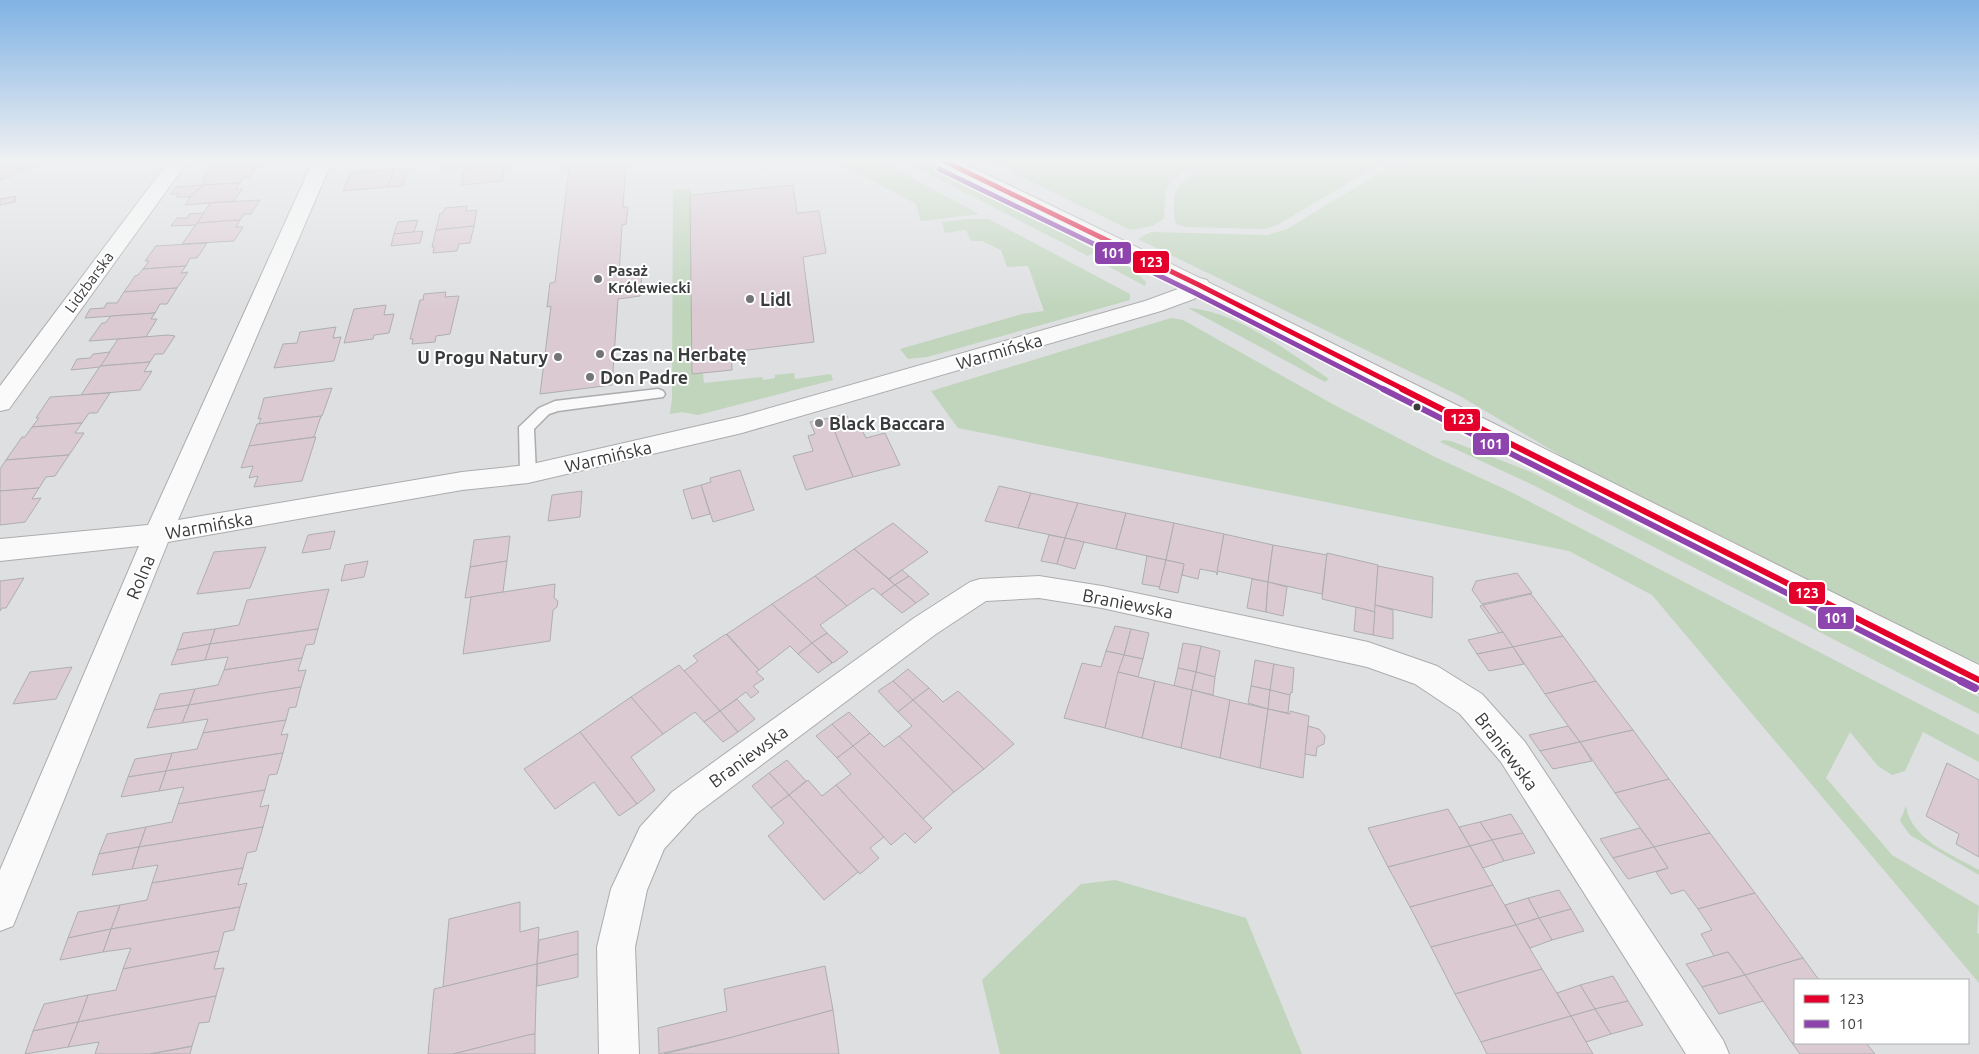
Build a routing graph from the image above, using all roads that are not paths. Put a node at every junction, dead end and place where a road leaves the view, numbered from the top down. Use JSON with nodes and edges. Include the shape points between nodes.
{"nodes":[{"id":1,"x":143,"y":210,"type":"edge"},
{"id":2,"x":301,"y":210,"type":"edge"},
{"id":3,"x":1045,"y":210,"type":"edge"},
{"id":4,"x":1199,"y":285,"type":"junction"},
{"id":5,"x":658,"y":394,"type":"dead end"},
{"id":6,"x":0,"y":403,"type":"edge"},
{"id":7,"x":528,"y":474,"type":"junction"},
{"id":8,"x":158,"y":534,"type":"junction"},
{"id":9,"x":0,"y":550,"type":"edge"},
{"id":10,"x":1979,"y":680,"type":"edge"},
{"id":11,"x":0,"y":912,"type":"edge"},
{"id":12,"x":618,"y":1054,"type":"edge"},
{"id":13,"x":1709,"y":1054,"type":"edge"}],
"edges":[{"from":1,"to":6,"type":"street","name":"Lidzbarska"},
{"from":2,"to":8,"type":"street","name":"Rolna"},
{"from":3,"to":4,"type":"street"},
{"from":4,"to":7,"type":"street","name":"Warmińska","via":[[1186,294],[1153,306],[742,424]]},
{"from":4,"to":10,"type":"street"},
{"from":5,"to":7,"type":"lane","via":[[555,406],[544,411],[526,427]]},
{"from":7,"to":8,"type":"street","name":"Warmińska","via":[[462,482]]},
{"from":8,"to":9,"type":"street","name":"Warmińska"},
{"from":8,"to":11,"type":"street","name":"Rolna"},
{"from":12,"to":13,"type":"street","name":"Braniewska","via":[[616,947],[628,889],[652,838],[684,803],[925,626],[980,590],[1039,587],[1102,597],[1368,655],[1426,675],[1471,704],[1513,752]]}]}
